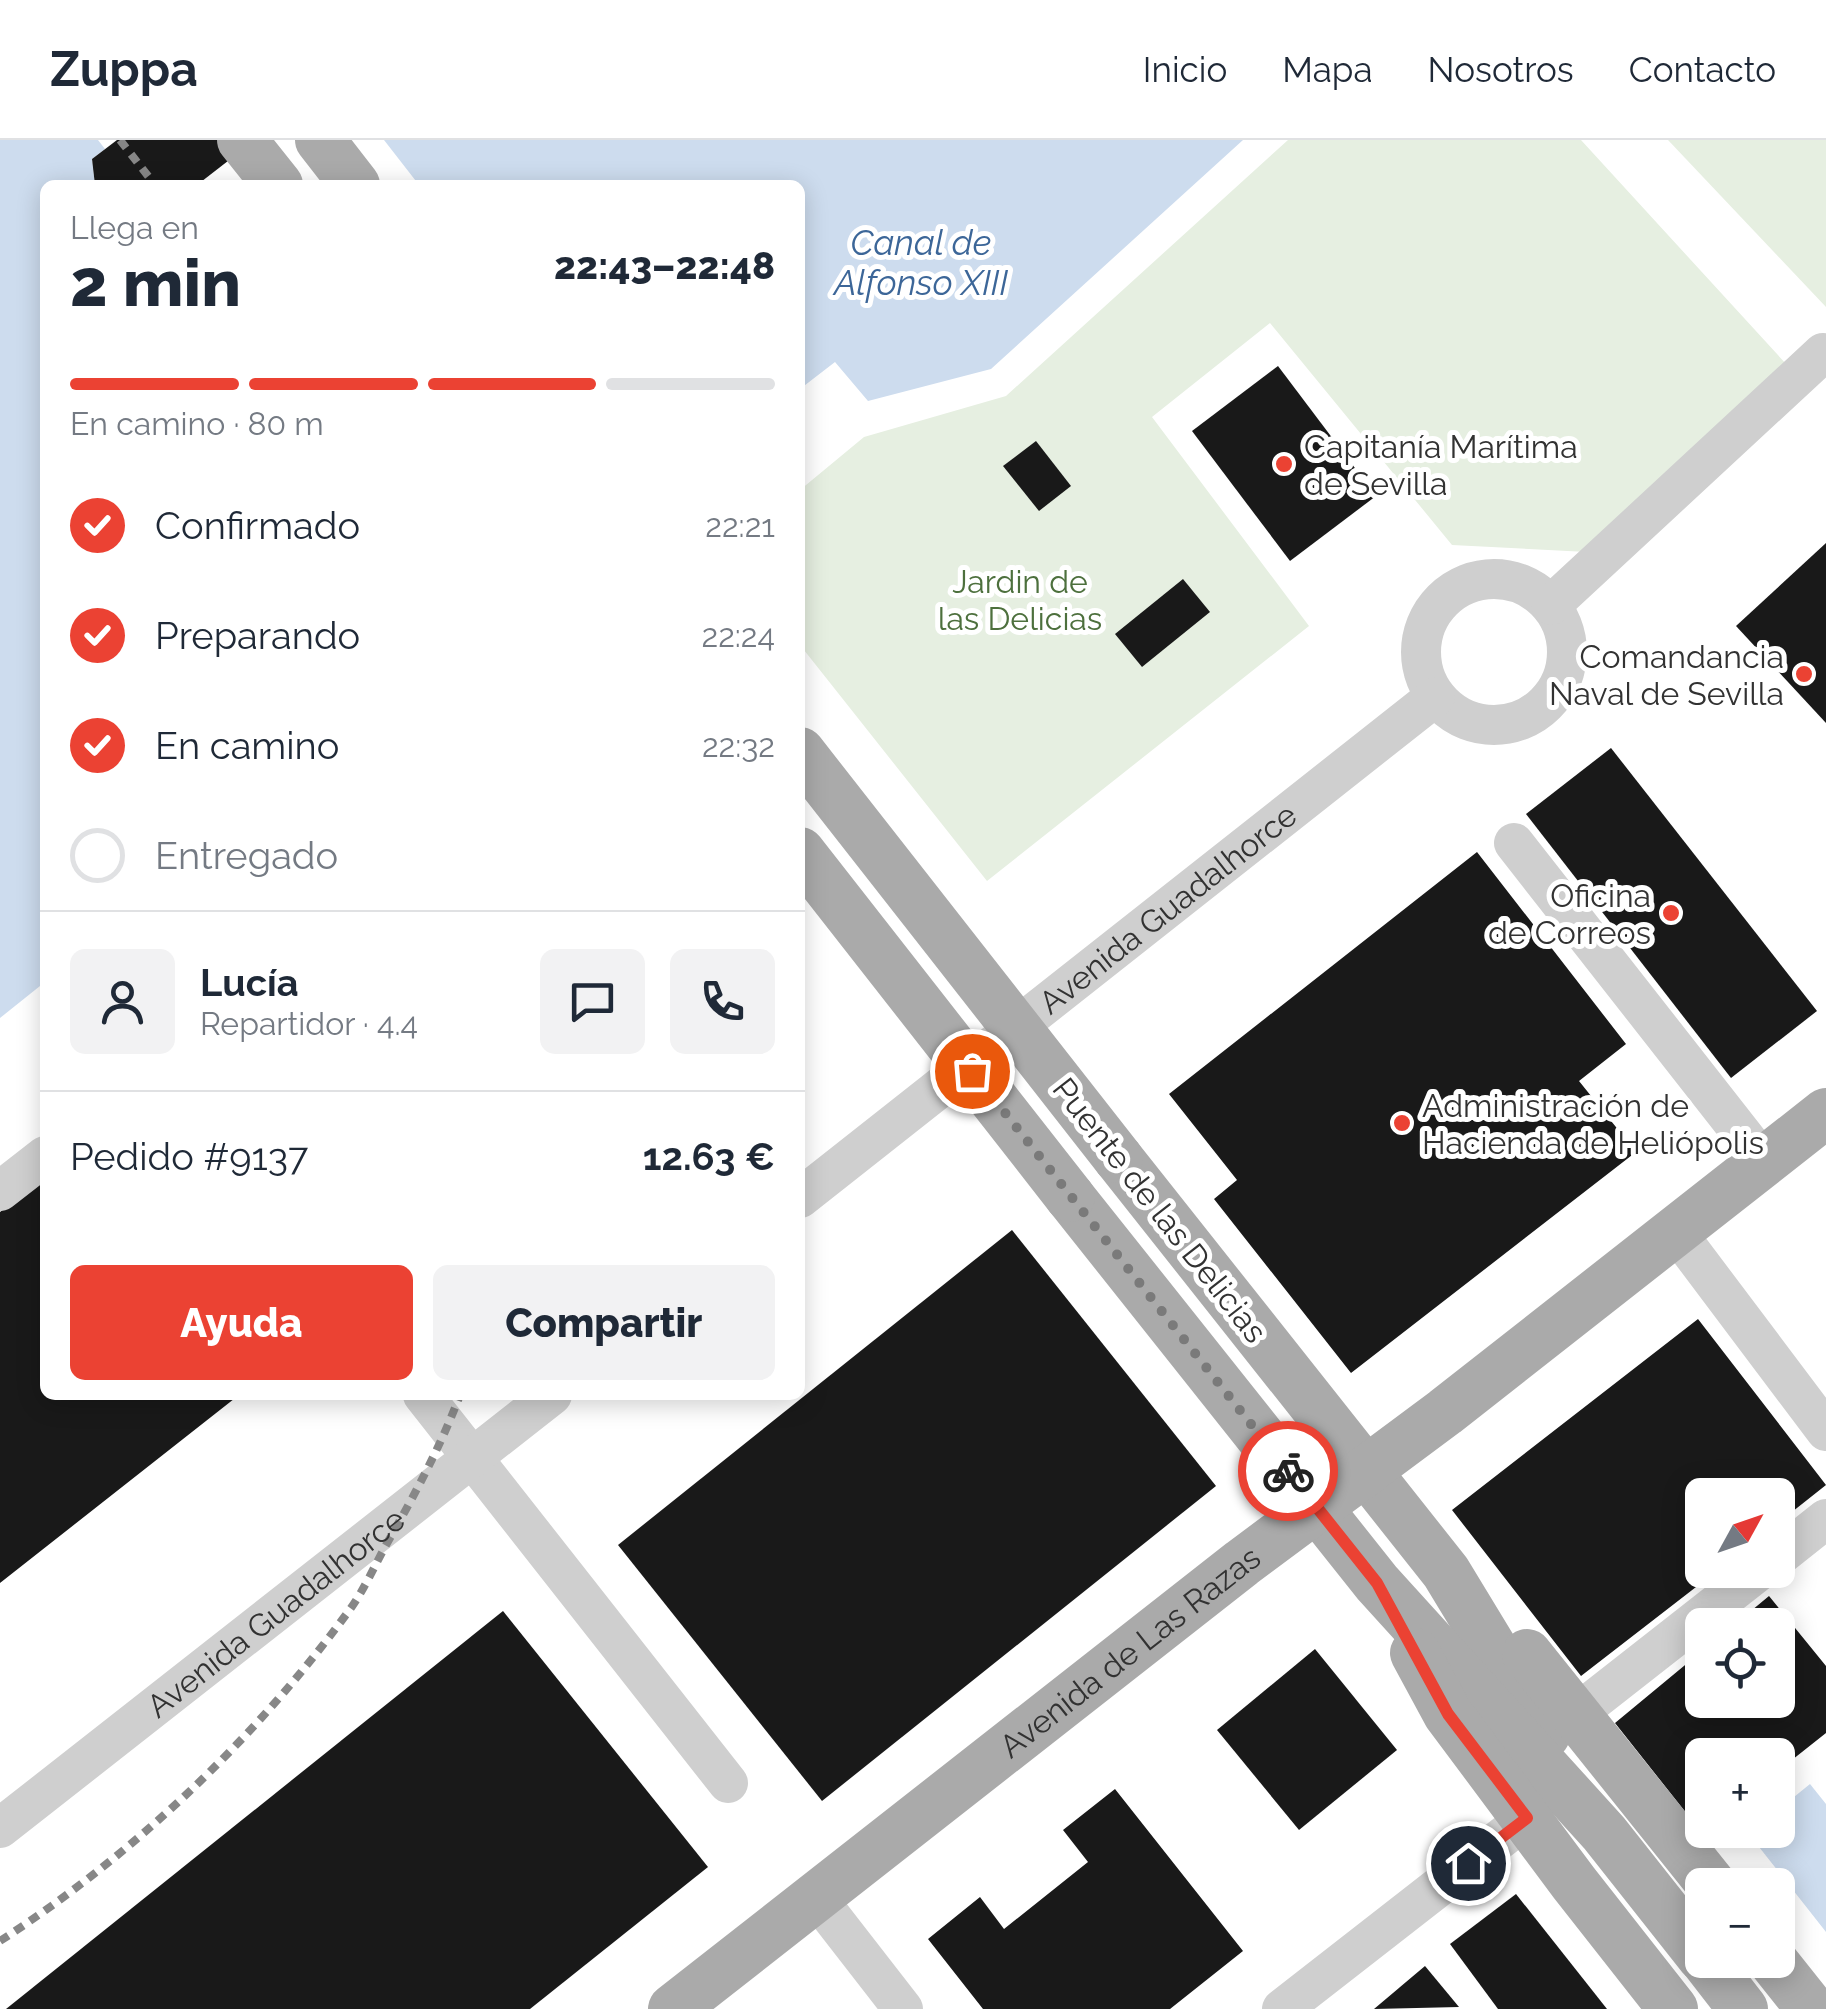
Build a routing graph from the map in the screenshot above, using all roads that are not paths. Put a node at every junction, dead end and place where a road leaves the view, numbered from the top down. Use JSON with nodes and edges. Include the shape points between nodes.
{"nodes":[{"id":1,"x":242,"y":140,"type":"edge"},
{"id":2,"x":320,"y":140,"type":"edge"},
{"id":3,"x":274,"y":180,"type":"edge"},
{"id":4,"x":351,"y":180,"type":"edge"},
{"id":5,"x":1826,"y":356,"type":"edge"},
{"id":6,"x":1551,"y":605,"type":"junction"},
{"id":7,"x":1435,"y":696,"type":"junction"},
{"id":8,"x":805,"y":758,"type":"edge"},
{"id":9,"x":1514,"y":843,"type":"dead end"},
{"id":10,"x":805,"y":858,"type":"edge"},
{"id":11,"x":1826,"y":1113,"type":"edge"},
{"id":12,"x":40,"y":1160,"type":"edge"},
{"id":13,"x":1764,"y":1162,"type":"junction"},
{"id":14,"x":0,"y":1191,"type":"edge"},
{"id":15,"x":805,"y":1194,"type":"edge"},
{"id":16,"x":1674,"y":1229,"type":"junction"},
{"id":17,"x":427,"y":1400,"type":"edge"},
{"id":18,"x":546,"y":1400,"type":"edge"},
{"id":19,"x":1826,"y":1430,"type":"edge"},
{"id":20,"x":472,"y":1458,"type":"junction"},
{"id":21,"x":1367,"y":1470,"type":"junction"},
{"id":22,"x":1317,"y":1507,"type":"junction"},
{"id":23,"x":1826,"y":1519,"type":"edge"},
{"id":24,"x":1795,"y":1543,"type":"edge"},
{"id":25,"x":1446,"y":1572,"type":"junction"},
{"id":26,"x":1377,"y":1583,"type":"junction"},
{"id":27,"x":1737,"y":1588,"type":"edge"},
{"id":28,"x":1575,"y":1715,"type":"junction"},
{"id":29,"x":728,"y":1783,"type":"dead end"},
{"id":30,"x":1527,"y":1818,"type":"junction"},
{"id":31,"x":0,"y":1828,"type":"edge"},
{"id":32,"x":1604,"y":1833,"type":"junction"},
{"id":33,"x":1698,"y":1868,"type":"edge"},
{"id":34,"x":816,"y":1897,"type":"junction"},
{"id":35,"x":1685,"y":1935,"type":"edge"},
{"id":36,"x":1719,"y":1978,"type":"edge"},
{"id":37,"x":1786,"y":1978,"type":"edge"},
{"id":38,"x":673,"y":2009,"type":"edge"},
{"id":39,"x":902,"y":2009,"type":"edge"},
{"id":40,"x":1282,"y":2009,"type":"edge"},
{"id":41,"x":1673,"y":2009,"type":"edge"},
{"id":42,"x":1743,"y":2009,"type":"edge"},
{"id":43,"x":1811,"y":2009,"type":"edge"}],
"edges":[{"from":1,"to":3,"type":"main road"},
{"from":2,"to":4,"type":"main road"},
{"from":5,"to":6,"type":"street"},
{"from":6,"to":7,"type":"street","via":[[1534,590],[1491,578],[1449,594],[1424,631],[1421,654]]},
{"from":6,"to":7,"type":"street","via":[[1568,648],[1566,672],[1540,710],[1508,724],[1473,723]]},
{"from":7,"to":15,"type":"street","name":"Avenida Guadalhorce"},
{"from":8,"to":21,"type":"main road","name":"Puente de las Delicias","bridge":true},
{"from":9,"to":13,"type":"street"},
{"from":10,"to":22,"type":"main road","name":"Puente de las Delicias","bridge":true},
{"from":11,"to":13,"type":"main road","name":"Avenida de Las Razas"},
{"from":12,"to":14,"type":"street"},
{"from":13,"to":16,"type":"main road","name":"Avenida de Las Razas"},
{"from":16,"to":19,"type":"street"},
{"from":16,"to":21,"type":"main road","name":"Avenida de Las Razas"},
{"from":17,"to":20,"type":"street"},
{"from":18,"to":20,"type":"street","name":"Avenida Guadalhorce"},
{"from":20,"to":29,"type":"street"},
{"from":20,"to":31,"type":"street","name":"Avenida Guadalhorce"},
{"from":21,"to":22,"type":"main road","name":"Avenida de Las Razas"},
{"from":21,"to":25,"type":"main road","name":"Puente de las Delicias"},
{"from":22,"to":26,"type":"main road","name":"Puente de las Delicias"},
{"from":22,"to":34,"type":"main road","name":"Avenida de Las Razas"},
{"from":23,"to":24,"type":"street"},
{"from":25,"to":28,"type":"main road","via":[[1517,1641]]},
{"from":25,"to":32,"type":"main road"},
{"from":26,"to":30,"type":"main road","via":[[1448,1714]]},
{"from":26,"to":32,"type":"main road"},
{"from":27,"to":28,"type":"street"},
{"from":28,"to":33,"type":"main road"},
{"from":30,"to":40,"type":"street"},
{"from":30,"to":41,"type":"main road"},
{"from":32,"to":35,"type":"main road"},
{"from":34,"to":38,"type":"main road","name":"Avenida de Las Razas"},
{"from":34,"to":39,"type":"street"},
{"from":36,"to":42,"type":"main road"},
{"from":37,"to":43,"type":"main road"}]}
